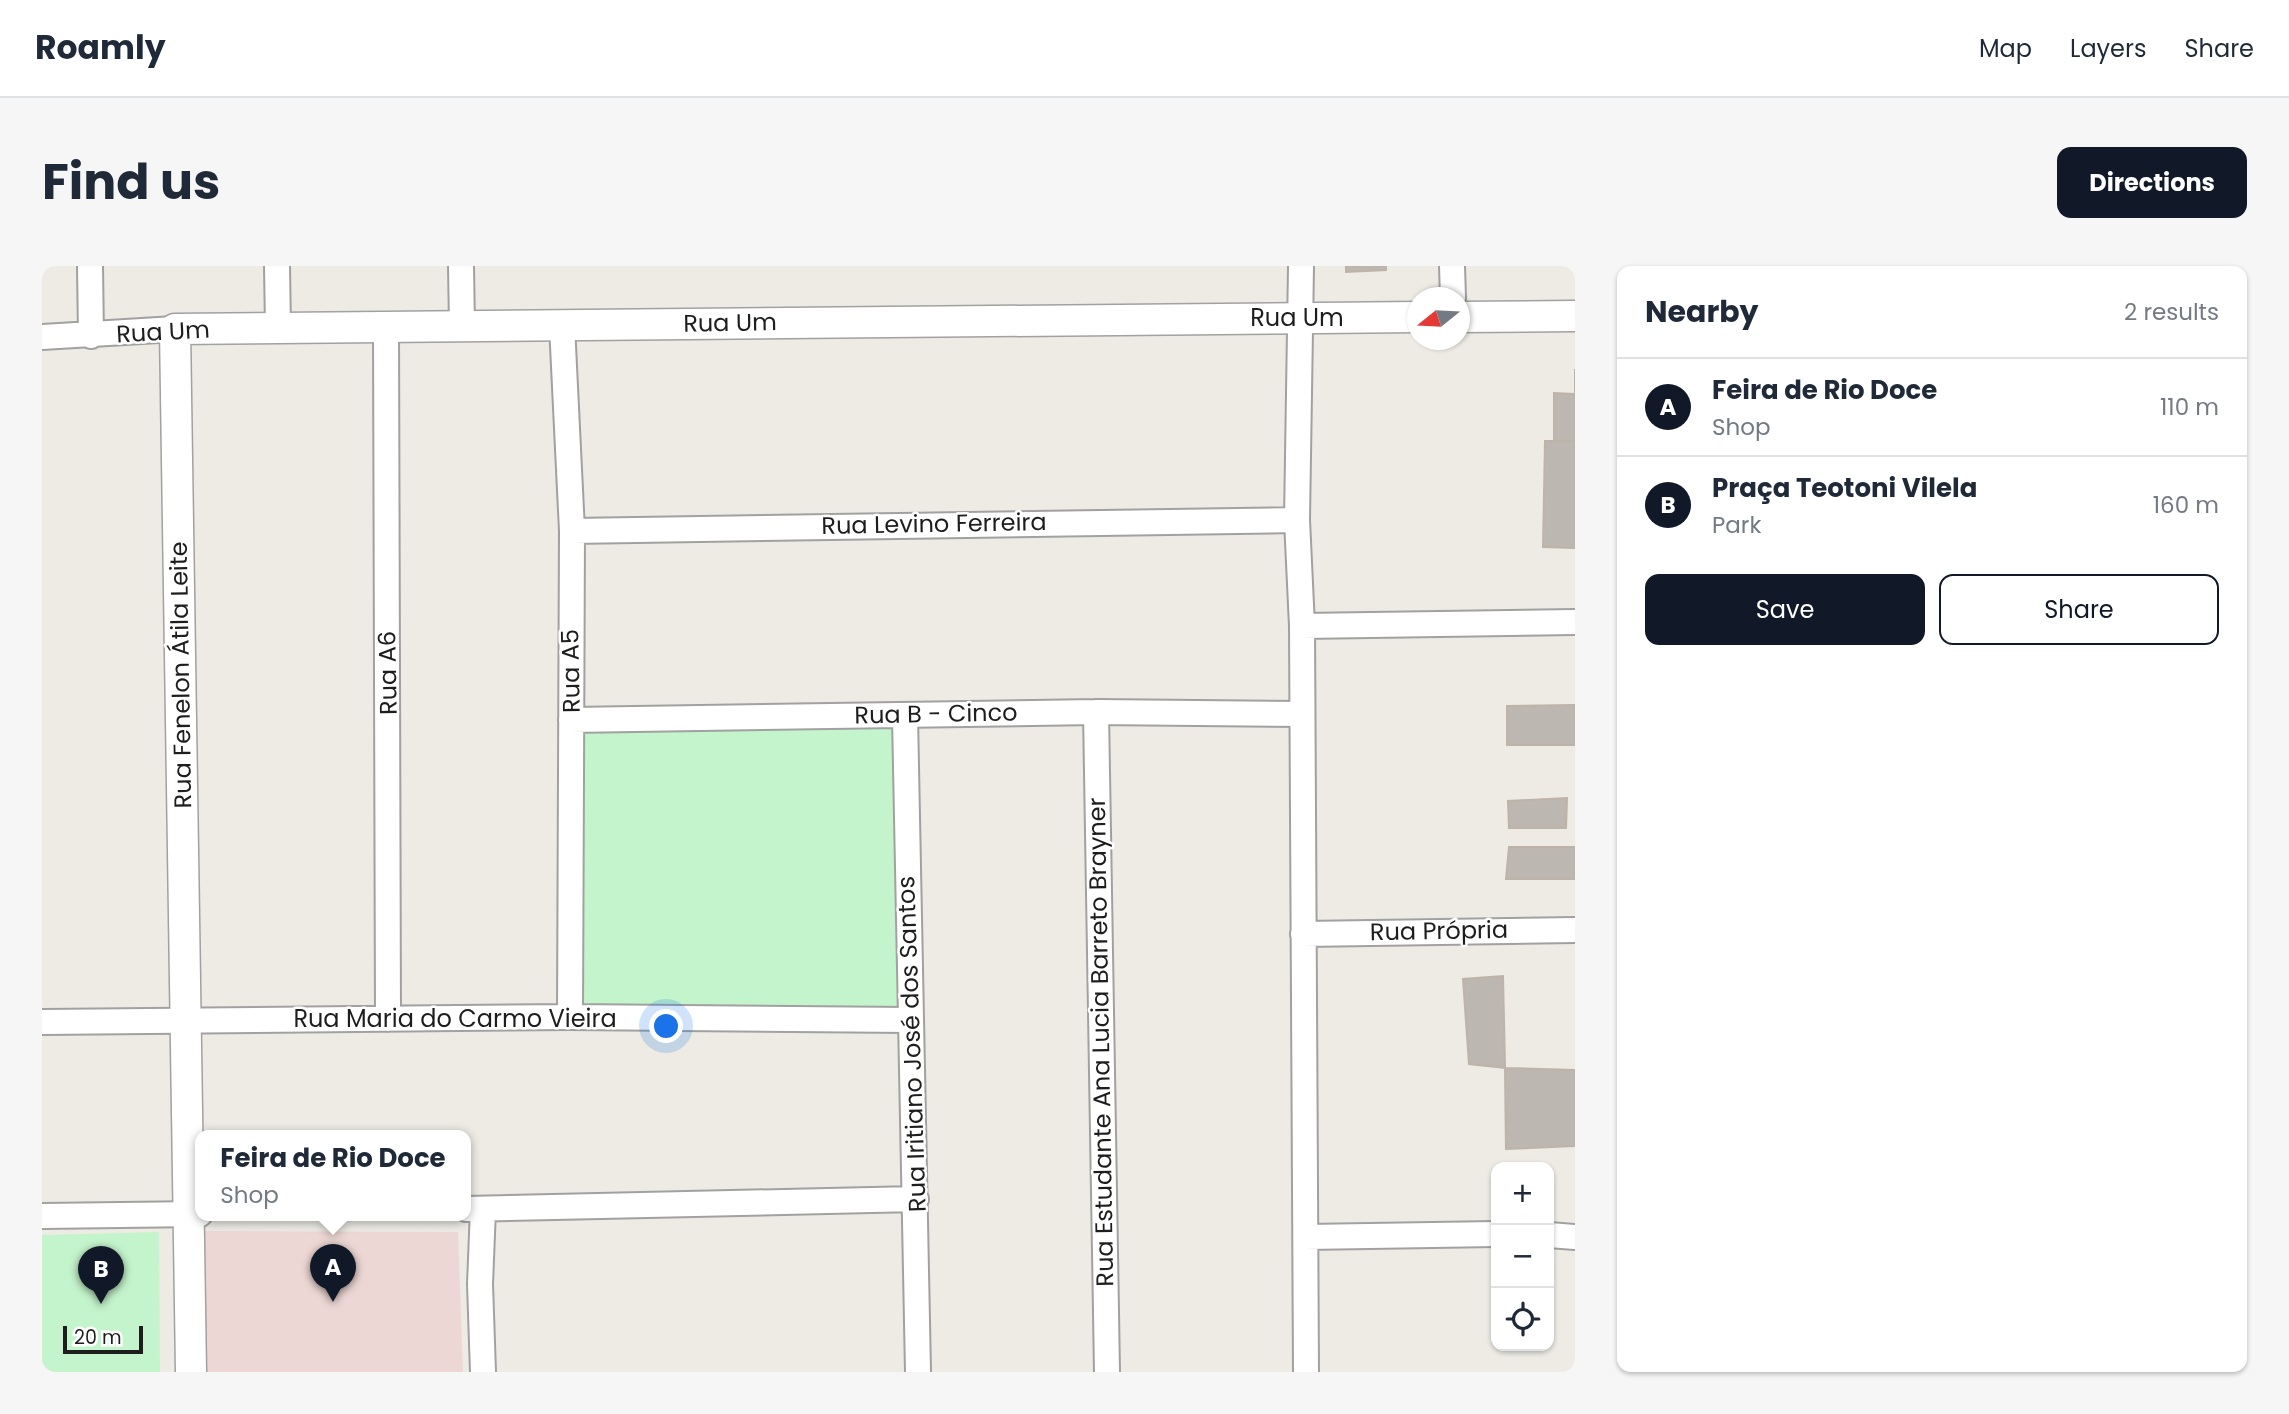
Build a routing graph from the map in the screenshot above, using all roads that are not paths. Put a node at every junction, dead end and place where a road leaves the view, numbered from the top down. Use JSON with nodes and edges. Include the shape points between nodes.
{"nodes":[{"id":1,"x":90,"y":266,"type":"edge"},
{"id":2,"x":277,"y":266,"type":"edge"},
{"id":3,"x":461,"y":266,"type":"edge"},
{"id":4,"x":1301,"y":266,"type":"edge"},
{"id":5,"x":1452,"y":266,"type":"edge"},
{"id":6,"x":1453,"y":287,"type":"edge"},
{"id":7,"x":1575,"y":316,"type":"edge"},
{"id":8,"x":1407,"y":317,"type":"edge"},
{"id":9,"x":1470,"y":317,"type":"edge"},
{"id":10,"x":1300,"y":318,"type":"junction"},
{"id":11,"x":562,"y":325,"type":"junction"},
{"id":12,"x":462,"y":326,"type":"junction"},
{"id":13,"x":386,"y":327,"type":"junction"},
{"id":14,"x":278,"y":328,"type":"junction"},
{"id":15,"x":175,"y":329,"type":"junction"},
{"id":16,"x":91,"y":336,"type":"junction"},
{"id":17,"x":42,"y":337,"type":"edge"},
{"id":18,"x":1297,"y":520,"type":"junction"},
{"id":19,"x":572,"y":531,"type":"junction"},
{"id":20,"x":1575,"y":622,"type":"edge"},
{"id":21,"x":1302,"y":626,"type":"junction"},
{"id":22,"x":1096,"y":712,"type":"junction"},
{"id":23,"x":1301,"y":713,"type":"junction"},
{"id":24,"x":905,"y":716,"type":"junction"},
{"id":25,"x":572,"y":720,"type":"junction"},
{"id":26,"x":1575,"y":930,"type":"edge"},
{"id":27,"x":1303,"y":934,"type":"junction"},
{"id":28,"x":570,"y":1017,"type":"junction"},
{"id":29,"x":388,"y":1019,"type":"junction"},
{"id":30,"x":909,"y":1020,"type":"junction"},
{"id":31,"x":188,"y":1021,"type":"junction"},
{"id":32,"x":42,"y":1022,"type":"edge"},
{"id":33,"x":916,"y":1199,"type":"junction"},
{"id":34,"x":474,"y":1209,"type":"edge"},
{"id":35,"x":195,"y":1214,"type":"edge"},
{"id":36,"x":42,"y":1216,"type":"edge"},
{"id":37,"x":1491,"y":1234,"type":"edge"},
{"id":38,"x":1554,"y":1236,"type":"edge"},
{"id":39,"x":1306,"y":1237,"type":"junction"},
{"id":40,"x":1575,"y":1237,"type":"edge"},
{"id":41,"x":191,"y":1372,"type":"edge"},
{"id":42,"x":483,"y":1372,"type":"edge"},
{"id":43,"x":918,"y":1372,"type":"edge"},
{"id":44,"x":1107,"y":1372,"type":"edge"},
{"id":45,"x":1306,"y":1372,"type":"edge"}],
"edges":[{"from":1,"to":16,"type":"street"},
{"from":2,"to":14,"type":"street"},
{"from":3,"to":12,"type":"street"},
{"from":4,"to":10,"type":"street"},
{"from":5,"to":6,"type":"street"},
{"from":7,"to":9,"type":"street"},
{"from":8,"to":10,"type":"street","name":"Rua Um"},
{"from":10,"to":11,"type":"street","name":"Rua Um"},
{"from":10,"to":18,"type":"street"},
{"from":11,"to":12,"type":"street","name":"Rua Um"},
{"from":11,"to":19,"type":"street","name":"Rua A5"},
{"from":12,"to":13,"type":"street","name":"Rua Um"},
{"from":13,"to":14,"type":"street","name":"Rua Um"},
{"from":13,"to":29,"type":"street","name":"Rua A6"},
{"from":14,"to":15,"type":"street","name":"Rua Um"},
{"from":15,"to":16,"type":"street","name":"Rua Um"},
{"from":15,"to":31,"type":"street","name":"Rua Fenelon Átila Leite"},
{"from":16,"to":17,"type":"street","name":"Rua Um"},
{"from":18,"to":19,"type":"street","name":"Rua Levino Ferreira"},
{"from":18,"to":21,"type":"street"},
{"from":19,"to":25,"type":"street","name":"Rua A5"},
{"from":20,"to":21,"type":"street"},
{"from":21,"to":23,"type":"street"},
{"from":22,"to":23,"type":"street","name":"Rua B - Cinco"},
{"from":22,"to":24,"type":"street","name":"Rua B - Cinco"},
{"from":22,"to":44,"type":"street","name":"Rua Estudante Ana Lucia Barreto Brayner"},
{"from":23,"to":27,"type":"street"},
{"from":24,"to":25,"type":"street","name":"Rua B - Cinco"},
{"from":24,"to":30,"type":"street","name":"Rua Iritiano José dos Santos"},
{"from":25,"to":28,"type":"street","name":"Rua A5"},
{"from":26,"to":27,"type":"street","name":"Rua Própria"},
{"from":27,"to":39,"type":"street"},
{"from":28,"to":29,"type":"street","name":"Rua Maria do Carmo Vieira"},
{"from":28,"to":30,"type":"street","name":"Rua Maria do Carmo Vieira"},
{"from":29,"to":31,"type":"street","name":"Rua Maria do Carmo Vieira"},
{"from":30,"to":33,"type":"street","name":"Rua Iritiano José dos Santos"},
{"from":31,"to":32,"type":"street","name":"Rua Maria do Carmo Vieira"},
{"from":31,"to":35,"type":"street","name":"Rua Fenelon Átila Leite"},
{"from":33,"to":34,"type":"street"},
{"from":33,"to":43,"type":"street","name":"Rua Iritiano José dos Santos"},
{"from":34,"to":42,"type":"street"},
{"from":35,"to":36,"type":"street"},
{"from":35,"to":41,"type":"street","name":"Rua Fenelon Átila Leite"},
{"from":37,"to":39,"type":"street"},
{"from":38,"to":40,"type":"street"},
{"from":39,"to":45,"type":"street"}]}
